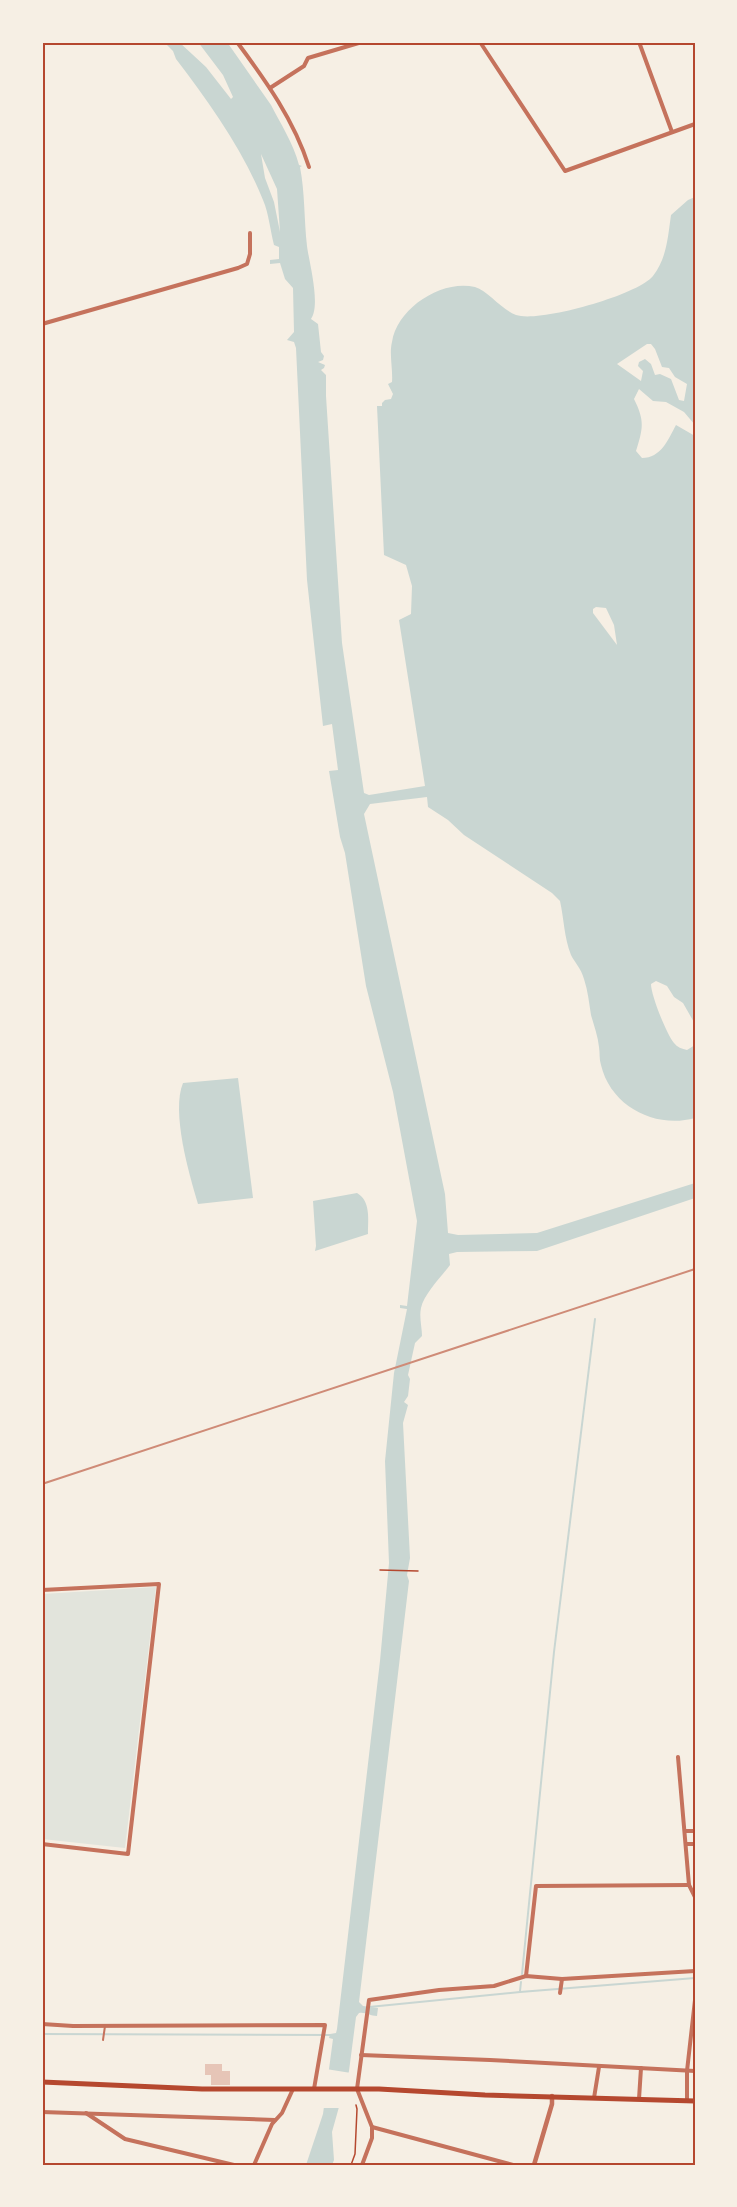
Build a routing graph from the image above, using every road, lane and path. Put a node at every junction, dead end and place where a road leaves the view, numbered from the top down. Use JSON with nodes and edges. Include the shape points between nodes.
{"nodes":[{"id":1,"x":237,"y":42,"type":"edge"},
{"id":2,"x":362,"y":42,"type":"edge"},
{"id":3,"x":480,"y":42,"type":"edge"},
{"id":4,"x":639,"y":42,"type":"edge"},
{"id":5,"x":270,"y":88,"type":"junction"},
{"id":6,"x":695,"y":124,"type":"edge"},
{"id":7,"x":672,"y":132,"type":"junction"},
{"id":8,"x":309,"y":167,"type":"dead end"},
{"id":9,"x":250,"y":233,"type":"dead end"},
{"id":10,"x":42,"y":324,"type":"edge"},
{"id":11,"x":380,"y":1570,"type":"dead end"},
{"id":12,"x":418,"y":1571,"type":"dead end"},
{"id":13,"x":42,"y":1590,"type":"edge"},
{"id":14,"x":678,"y":1757,"type":"dead end"},
{"id":15,"x":685,"y":1831,"type":"junction"},
{"id":16,"x":695,"y":1831,"type":"edge"},
{"id":17,"x":42,"y":1844,"type":"edge"},
{"id":18,"x":686,"y":1844,"type":"junction"},
{"id":19,"x":695,"y":1844,"type":"edge"},
{"id":20,"x":689,"y":1885,"type":"junction"},
{"id":21,"x":695,"y":1897,"type":"edge"},
{"id":22,"x":695,"y":1971,"type":"edge"},
{"id":23,"x":526,"y":1976,"type":"junction"},
{"id":24,"x":562,"y":1980,"type":"junction"},
{"id":25,"x":560,"y":1993,"type":"dead end"},
{"id":26,"x":695,"y":2000,"type":"edge"},
{"id":27,"x":42,"y":2024,"type":"edge"},
{"id":28,"x":105,"y":2026,"type":"junction"},
{"id":29,"x":693,"y":2031,"type":"edge"},
{"id":30,"x":103,"y":2040,"type":"dead end"},
{"id":31,"x":361,"y":2055,"type":"junction"},
{"id":32,"x":599,"y":2067,"type":"junction"},
{"id":33,"x":641,"y":2068,"type":"junction"},
{"id":34,"x":687,"y":2071,"type":"junction"},
{"id":35,"x":695,"y":2072,"type":"edge"},
{"id":36,"x":42,"y":2082,"type":"edge"},
{"id":37,"x":293,"y":2089,"type":"junction"},
{"id":38,"x":316,"y":2089,"type":"junction"},
{"id":39,"x":356,"y":2089,"type":"junction"},
{"id":40,"x":552,"y":2096,"type":"junction"},
{"id":41,"x":594,"y":2098,"type":"junction"},
{"id":42,"x":639,"y":2099,"type":"junction"},
{"id":43,"x":687,"y":2101,"type":"junction"},
{"id":44,"x":695,"y":2101,"type":"edge"},
{"id":45,"x":356,"y":2105,"type":"dead end"},
{"id":46,"x":42,"y":2112,"type":"edge"},
{"id":47,"x":86,"y":2113,"type":"junction"},
{"id":48,"x":275,"y":2120,"type":"junction"},
{"id":49,"x":372,"y":2127,"type":"junction"},
{"id":50,"x":234,"y":2165,"type":"edge"},
{"id":51,"x":254,"y":2165,"type":"edge"},
{"id":52,"x":351,"y":2165,"type":"edge"},
{"id":53,"x":362,"y":2165,"type":"edge"},
{"id":54,"x":513,"y":2165,"type":"edge"},
{"id":55,"x":534,"y":2165,"type":"edge"}],
"edges":[{"from":1,"to":5,"type":"street"},
{"from":2,"to":5,"type":"street","via":[[308,58],[304,66]]},
{"from":3,"to":7,"type":"street","via":[[566,171]]},
{"from":4,"to":7,"type":"street"},
{"from":5,"to":8,"type":"street","via":[[296,133]]},
{"from":6,"to":7,"type":"street"},
{"from":9,"to":10,"type":"street","via":[[247,264],[238,268]]},
{"from":11,"to":12,"type":"path"},
{"from":13,"to":17,"type":"street","via":[[159,1584],[128,1854]]},
{"from":14,"to":15,"type":"street"},
{"from":15,"to":16,"type":"street"},
{"from":15,"to":18,"type":"street"},
{"from":18,"to":19,"type":"street"},
{"from":18,"to":20,"type":"street"},
{"from":20,"to":21,"type":"street"},
{"from":20,"to":23,"type":"street","via":[[536,1886]]},
{"from":22,"to":24,"type":"street"},
{"from":23,"to":24,"type":"street"},
{"from":23,"to":31,"type":"street","via":[[494,1986],[369,2000]]},
{"from":24,"to":25,"type":"street"},
{"from":26,"to":29,"type":"street"},
{"from":27,"to":28,"type":"street"},
{"from":28,"to":30,"type":"lane"},
{"from":28,"to":38,"type":"street","via":[[325,2025]]},
{"from":29,"to":34,"type":"street"},
{"from":31,"to":32,"type":"street"},
{"from":31,"to":39,"type":"street"},
{"from":32,"to":33,"type":"street"},
{"from":32,"to":41,"type":"street"},
{"from":33,"to":34,"type":"street"},
{"from":33,"to":42,"type":"street"},
{"from":34,"to":35,"type":"street"},
{"from":34,"to":43,"type":"street"},
{"from":36,"to":37,"type":"main road"},
{"from":37,"to":38,"type":"main road"},
{"from":37,"to":48,"type":"street"},
{"from":38,"to":39,"type":"main road"},
{"from":39,"to":40,"type":"main road"},
{"from":39,"to":49,"type":"street"},
{"from":40,"to":41,"type":"main road"},
{"from":40,"to":55,"type":"street"},
{"from":41,"to":42,"type":"main road"},
{"from":42,"to":43,"type":"main road"},
{"from":43,"to":44,"type":"main road"},
{"from":45,"to":52,"type":"path","via":[[356,2154]]},
{"from":46,"to":47,"type":"street"},
{"from":47,"to":48,"type":"street"},
{"from":47,"to":50,"type":"street","via":[[125,2139]]},
{"from":48,"to":51,"type":"street"},
{"from":49,"to":53,"type":"street"},
{"from":49,"to":54,"type":"street"}]}
